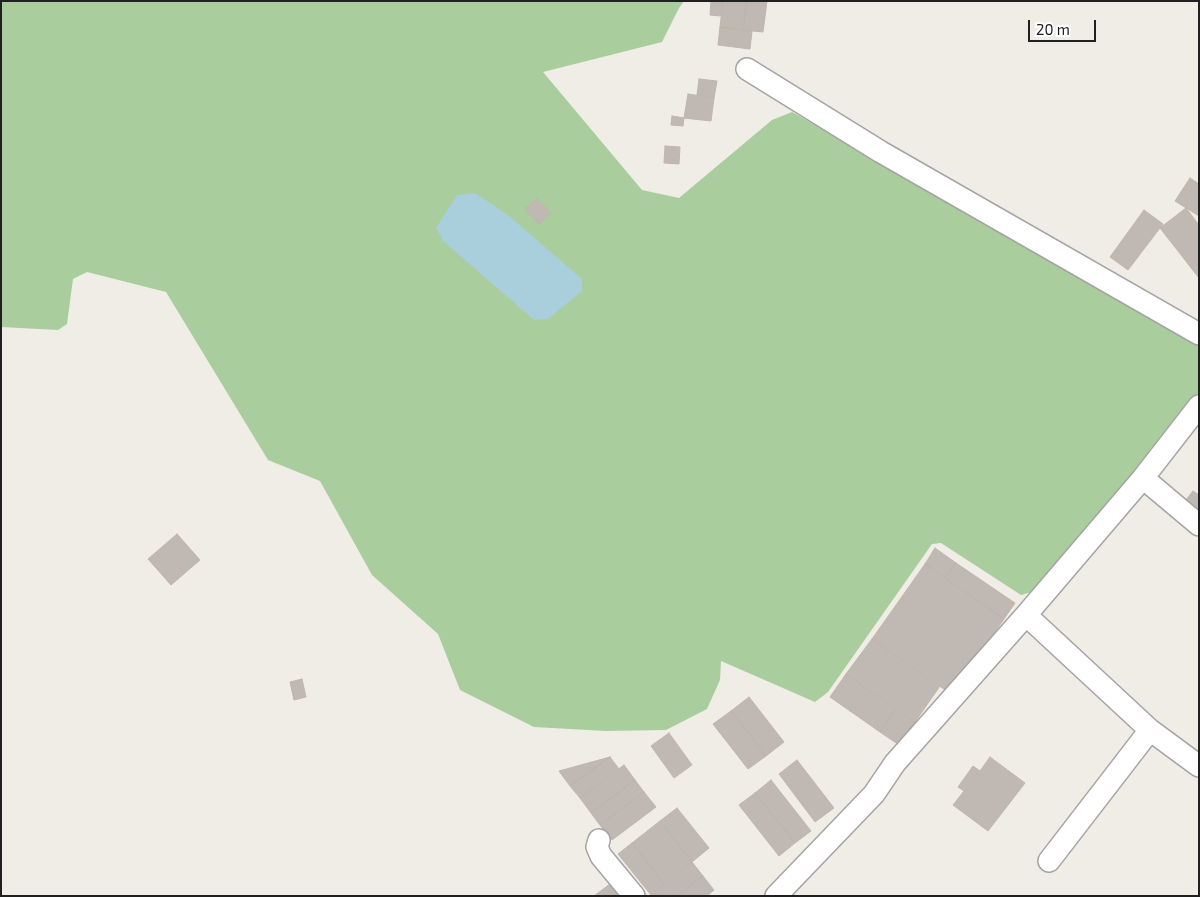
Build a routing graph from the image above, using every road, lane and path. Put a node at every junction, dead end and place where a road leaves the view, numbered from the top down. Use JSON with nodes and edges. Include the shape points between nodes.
{"nodes":[{"id":1,"x":747,"y":68,"type":"dead end"},
{"id":2,"x":1199,"y":334,"type":"edge"},
{"id":3,"x":1199,"y":406,"type":"edge"},
{"id":4,"x":1144,"y":478,"type":"junction"},
{"id":5,"x":1199,"y":525,"type":"edge"},
{"id":6,"x":1026,"y":615,"type":"junction"},
{"id":7,"x":1150,"y":730,"type":"junction"},
{"id":8,"x":1199,"y":766,"type":"edge"},
{"id":9,"x":599,"y":840,"type":"dead end"},
{"id":10,"x":1049,"y":861,"type":"dead end"},
{"id":11,"x":634,"y":896,"type":"edge"},
{"id":12,"x":776,"y":896,"type":"edge"}],
"edges":[{"from":1,"to":2,"type":"street","via":[[881,152]]},
{"from":3,"to":4,"type":"street"},
{"from":4,"to":5,"type":"street"},
{"from":4,"to":6,"type":"street"},
{"from":6,"to":7,"type":"street"},
{"from":6,"to":12,"type":"street","via":[[895,763],[874,794]]},
{"from":7,"to":8,"type":"street"},
{"from":7,"to":10,"type":"street"},
{"from":9,"to":11,"type":"street","via":[[597,847],[601,856]]}]}
